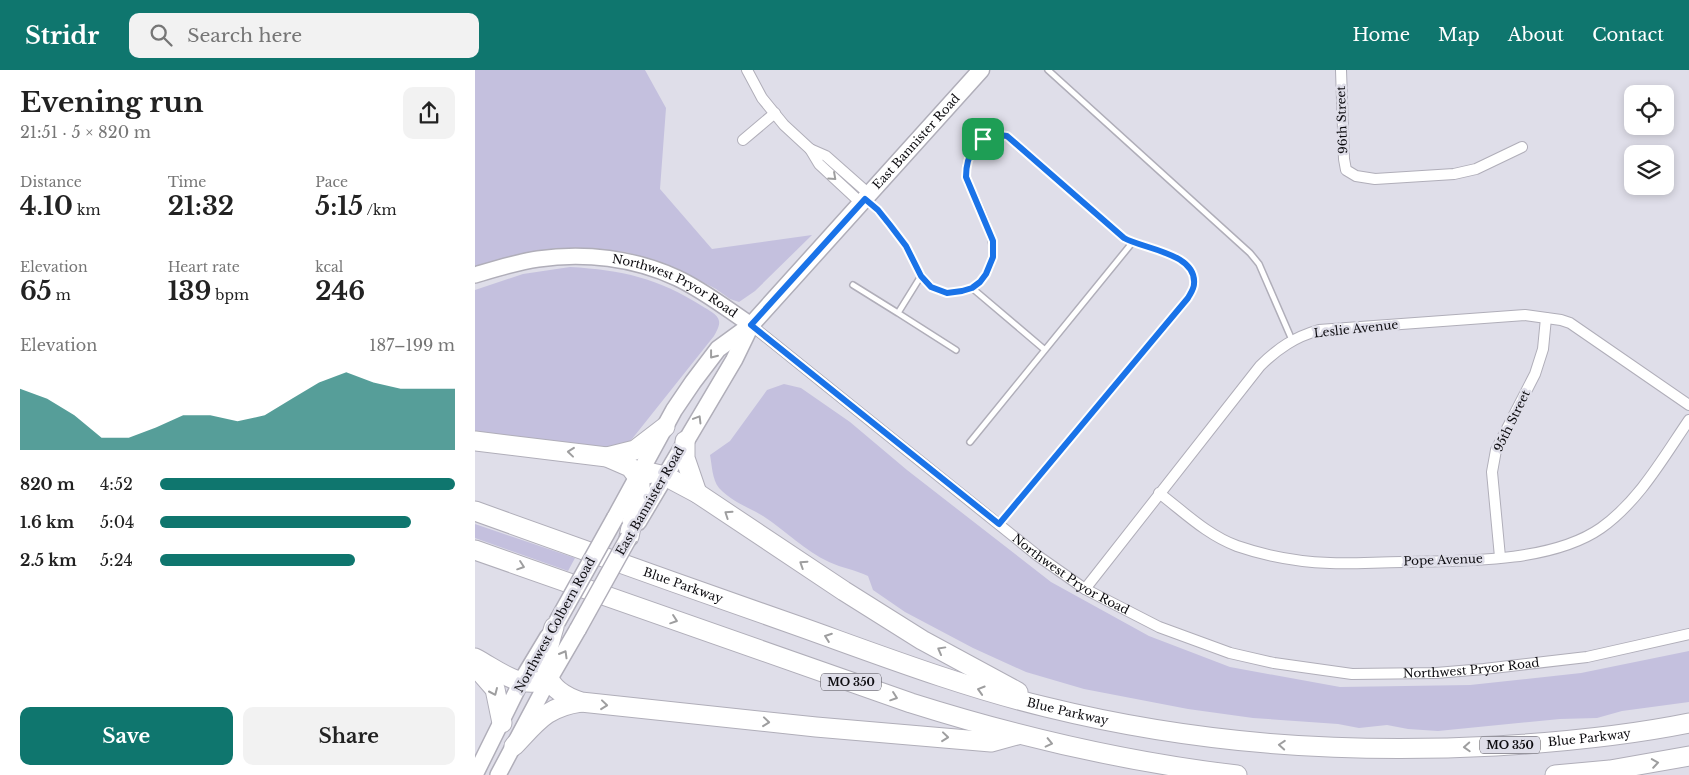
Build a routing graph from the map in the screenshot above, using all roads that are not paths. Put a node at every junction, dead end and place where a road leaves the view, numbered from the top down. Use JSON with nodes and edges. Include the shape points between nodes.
{"nodes":[{"id":1,"x":747,"y":70,"type":"edge"},
{"id":2,"x":981,"y":70,"type":"edge"},
{"id":3,"x":1048,"y":70,"type":"edge"},
{"id":4,"x":1341,"y":70,"type":"edge"},
{"id":5,"x":775,"y":113,"type":"junction"},
{"id":6,"x":743,"y":140,"type":"dead end"},
{"id":7,"x":1522,"y":146,"type":"dead end"},
{"id":8,"x":865,"y":199,"type":"junction"},
{"id":9,"x":1132,"y":243,"type":"junction"},
{"id":10,"x":475,"y":275,"type":"edge"},
{"id":11,"x":921,"y":276,"type":"junction"},
{"id":12,"x":853,"y":285,"type":"dead end"},
{"id":13,"x":972,"y":288,"type":"junction"},
{"id":14,"x":897,"y":313,"type":"junction"},
{"id":15,"x":1546,"y":318,"type":"junction"},
{"id":16,"x":751,"y":325,"type":"junction"},
{"id":17,"x":1292,"y":340,"type":"junction"},
{"id":18,"x":956,"y":350,"type":"dead end"},
{"id":19,"x":1045,"y":350,"type":"junction"},
{"id":20,"x":1689,"y":405,"type":"edge"},
{"id":21,"x":1689,"y":420,"type":"edge"},
{"id":22,"x":665,"y":427,"type":"junction"},
{"id":23,"x":475,"y":441,"type":"edge"},
{"id":24,"x":685,"y":441,"type":"junction"},
{"id":25,"x":970,"y":442,"type":"dead end"},
{"id":26,"x":607,"y":457,"type":"junction"},
{"id":27,"x":637,"y":476,"type":"junction"},
{"id":28,"x":665,"y":476,"type":"junction"},
{"id":29,"x":697,"y":493,"type":"junction"},
{"id":30,"x":1159,"y":493,"type":"junction"},
{"id":31,"x":475,"y":511,"type":"edge"},
{"id":32,"x":999,"y":524,"type":"junction"},
{"id":33,"x":629,"y":537,"type":"junction"},
{"id":34,"x":475,"y":550,"type":"edge"},
{"id":35,"x":1499,"y":557,"type":"junction"},
{"id":36,"x":1085,"y":589,"type":"junction"},
{"id":37,"x":556,"y":624,"type":"junction"},
{"id":38,"x":1689,"y":634,"type":"edge"},
{"id":39,"x":475,"y":658,"type":"edge"},
{"id":40,"x":475,"y":666,"type":"edge"},
{"id":41,"x":549,"y":679,"type":"junction"},
{"id":42,"x":521,"y":682,"type":"junction"},
{"id":43,"x":581,"y":702,"type":"junction"},
{"id":44,"x":1045,"y":707,"type":"junction"},
{"id":45,"x":502,"y":723,"type":"junction"},
{"id":46,"x":1689,"y":723,"type":"edge"},
{"id":47,"x":1017,"y":735,"type":"junction"},
{"id":48,"x":514,"y":746,"type":"junction"},
{"id":49,"x":1689,"y":756,"type":"edge"},
{"id":50,"x":475,"y":775,"type":"edge"},
{"id":51,"x":498,"y":775,"type":"edge"},
{"id":52,"x":1237,"y":775,"type":"edge"},
{"id":53,"x":1555,"y":775,"type":"edge"}],
"edges":[{"from":1,"to":5,"type":"street","via":[[762,98]]},
{"from":2,"to":8,"type":"main road","name":"East Bannister Road"},
{"from":3,"to":17,"type":"lane","via":[[1250,253],[1259,264]]},
{"from":4,"to":7,"type":"street","name":"96th Street","via":[[1344,159],[1346,170],[1357,176],[1375,179],[1454,174],[1476,169]]},
{"from":5,"to":6,"type":"street"},
{"from":5,"to":8,"type":"street","via":[[810,149],[826,156]]},
{"from":8,"to":11,"type":"lane","via":[[878,210],[906,246]]},
{"from":8,"to":16,"type":"main road","name":"East Bannister Road"},
{"from":9,"to":13,"type":"lane","via":[[1007,136],[990,136],[977,144],[968,156],[966,168],[966,177],[993,241],[993,257],[986,274]]},
{"from":9,"to":19,"type":"lane"},
{"from":9,"to":32,"type":"lane","via":[[1168,253],[1188,267],[1194,284],[1188,298]]},
{"from":10,"to":16,"type":"main road","name":"Northwest Pryor Road","via":[[536,259],[564,256],[633,262],[677,278]]},
{"from":11,"to":13,"type":"lane","via":[[931,287],[947,293]]},
{"from":11,"to":14,"type":"lane"},
{"from":12,"to":14,"type":"lane"},
{"from":13,"to":19,"type":"lane"},
{"from":14,"to":18,"type":"lane"},
{"from":15,"to":17,"type":"street","name":"Leslie Avenue","via":[[1525,315],[1319,330]]},
{"from":15,"to":20,"type":"street","name":"Leslie Avenue","via":[[1570,323]]},
{"from":15,"to":35,"type":"street","name":"95th Street","via":[[1543,349],[1535,374],[1496,450],[1492,472]]},
{"from":16,"to":22,"type":"main road","name":"East Bannister Road","one_way":true,"via":[[718,349]]},
{"from":24,"to":16,"type":"main road","name":"East Bannister Road","one_way":true},
{"from":16,"to":32,"type":"street","name":"Northwest Pryor Road"},
{"from":17,"to":30,"type":"street","name":"Leslie Avenue","via":[[1260,366]]},
{"from":19,"to":25,"type":"lane"},
{"from":21,"to":35,"type":"street","name":"Pope Avenue","via":[[1638,494],[1600,529],[1546,551]]},
{"from":22,"to":26,"type":"highway","via":[[635,450]]},
{"from":22,"to":27,"type":"main road","name":"East Bannister Road"},
{"from":26,"to":23,"type":"highway","one_way":true},
{"from":24,"to":28,"type":"main road","name":"East Bannister Road"},
{"from":24,"to":29,"type":"highway","via":[[685,458]]},
{"from":26,"to":27,"type":"highway","via":[[630,467]]},
{"from":27,"to":28,"type":"highway","via":[[652,473]]},
{"from":27,"to":33,"type":"highway","via":[[640,480],[639,506]]},
{"from":27,"to":37,"type":"main road","name":"Northwest Colbern Road","bridge":true},
{"from":28,"to":29,"type":"highway"},
{"from":28,"to":33,"type":"main road","name":"East Bannister Road"},
{"from":44,"to":29,"type":"highway","one_way":true,"via":[[922,640]]},
{"from":30,"to":35,"type":"street","name":"Pope Avenue","via":[[1207,531],[1237,546],[1284,558],[1329,564]]},
{"from":30,"to":36,"type":"street","name":"Leslie Avenue"},
{"from":44,"to":31,"type":"highway","name":"Blue Parkway","number":"MO 350","one_way":true,"via":[[906,665]]},
{"from":32,"to":36,"type":"street","name":"Northwest Pryor Road"},
{"from":41,"to":33,"type":"main road","name":"East Bannister Road","one_way":true,"bridge":true},
{"from":34,"to":47,"type":"highway","number":"MO 350","one_way":true,"via":[[911,703]]},
{"from":36,"to":38,"type":"street","name":"Northwest Pryor Road","via":[[1159,627],[1230,653],[1352,674],[1426,674],[1484,669],[1587,656]]},
{"from":37,"to":41,"type":"highway","via":[[546,652]]},
{"from":37,"to":42,"type":"main road","name":"Northwest Colbern Road"},
{"from":39,"to":42,"type":"highway"},
{"from":40,"to":45,"type":"highway","one_way":true,"via":[[495,689]]},
{"from":41,"to":42,"type":"highway","via":[[538,683]]},
{"from":41,"to":43,"type":"highway","via":[[558,692]]},
{"from":41,"to":48,"type":"main road","name":"Northwest Colbern Road"},
{"from":42,"to":45,"type":"main road","name":"Northwest Colbern Road"},
{"from":43,"to":47,"type":"highway","one_way":true,"via":[[991,742]]},
{"from":43,"to":48,"type":"highway","via":[[544,714]]},
{"from":46,"to":44,"type":"highway","name":"Blue Parkway","number":"MO 350","one_way":true,"via":[[1585,740],[1442,749],[1330,748],[1183,734]]},
{"from":45,"to":50,"type":"main road","name":"Northwest Colbern Road"},
{"from":47,"to":52,"type":"highway","number":"MO 350","one_way":true,"via":[[1108,756]]},
{"from":48,"to":51,"type":"main road","name":"Northwest Colbern Road"},
{"from":53,"to":49,"type":"highway","one_way":true,"via":[[1610,770]]}]}
